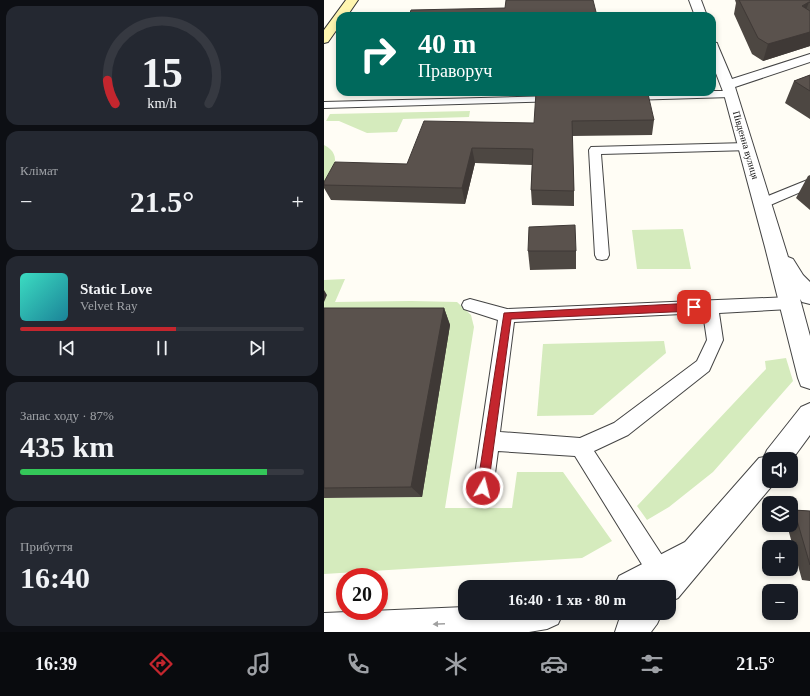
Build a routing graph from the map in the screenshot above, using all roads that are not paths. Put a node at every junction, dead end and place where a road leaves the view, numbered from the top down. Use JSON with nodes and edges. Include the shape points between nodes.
{"nodes":[{"id":1,"x":352,"y":0,"type":"edge"},
{"id":2,"x":695,"y":0,"type":"edge"},
{"id":3,"x":344,"y":12,"type":"edge"},
{"id":4,"x":700,"y":12,"type":"edge"},
{"id":5,"x":336,"y":24,"type":"edge"},
{"id":6,"x":324,"y":39,"type":"edge"},
{"id":7,"x":716,"y":56,"type":"edge"},
{"id":8,"x":810,"y":58,"type":"edge"},
{"id":9,"x":729,"y":89,"type":"junction"},
{"id":10,"x":716,"y":90,"type":"edge"},
{"id":11,"x":631,"y":96,"type":"edge"},
{"id":12,"x":617,"y":97,"type":"edge"},
{"id":13,"x":569,"y":98,"type":"edge"},
{"id":14,"x":324,"y":105,"type":"edge"},
{"id":15,"x":746,"y":147,"type":"junction"},
{"id":16,"x":810,"y":183,"type":"edge"},
{"id":17,"x":763,"y":203,"type":"junction"},
{"id":18,"x":775,"y":247,"type":"junction"},
{"id":19,"x":602,"y":255,"type":"dead end"},
{"id":20,"x":810,"y":296,"type":"edge"},
{"id":21,"x":790,"y":303,"type":"junction"},
{"id":22,"x":470,"y":305,"type":"dead end"},
{"id":23,"x":710,"y":306,"type":"junction"},
{"id":24,"x":507,"y":316,"type":"junction"},
{"id":25,"x":810,"y":378,"type":"edge"},
{"id":26,"x":810,"y":414,"type":"edge"},
{"id":27,"x":490,"y":441,"type":"junction"},
{"id":28,"x":580,"y":446,"type":"junction"},
{"id":29,"x":781,"y":452,"type":"edge"},
{"id":30,"x":762,"y":476,"type":"edge"},
{"id":31,"x":483,"y":488,"type":"dead end"},
{"id":32,"x":663,"y":579,"type":"edge"},
{"id":33,"x":505,"y":620,"type":"edge"},
{"id":34,"x":640,"y":620,"type":"edge"},
{"id":35,"x":324,"y":629,"type":"edge"},
{"id":36,"x":631,"y":632,"type":"edge"}],
"edges":[{"from":1,"to":3,"type":"main road"},
{"from":2,"to":4,"type":"street"},
{"from":5,"to":6,"type":"main road"},
{"from":7,"to":9,"type":"street","name":"Південна вулиця"},
{"from":8,"to":9,"type":"street"},
{"from":9,"to":10,"type":"lane"},
{"from":9,"to":15,"type":"street","name":"Південна вулиця"},
{"from":11,"to":12,"type":"lane"},
{"from":13,"to":14,"type":"lane"},
{"from":15,"to":17,"type":"street","name":"Південна вулиця"},
{"from":15,"to":19,"type":"lane","via":[[595,150]]},
{"from":16,"to":17,"type":"lane"},
{"from":17,"to":18,"type":"street","name":"Південна вулиця"},
{"from":18,"to":20,"type":"street","name":"Південна вулиця","via":[[796,281]]},
{"from":18,"to":21,"type":"street","name":"Південна вулиця"},
{"from":21,"to":23,"type":"lane"},
{"from":21,"to":25,"type":"street","name":"Південна вулиця"},
{"from":22,"to":24,"type":"lane"},
{"from":23,"to":24,"type":"lane"},
{"from":23,"to":28,"type":"lane","via":[[715,340],[702,366],[621,429]]},
{"from":24,"to":27,"type":"lane"},
{"from":26,"to":29,"type":"street"},
{"from":27,"to":28,"type":"lane"},
{"from":27,"to":31,"type":"lane"},
{"from":28,"to":32,"type":"lane"},
{"from":30,"to":32,"type":"street","via":[[696,552]]},
{"from":33,"to":35,"type":"street","one_way":true},
{"from":34,"to":36,"type":"street"}]}
